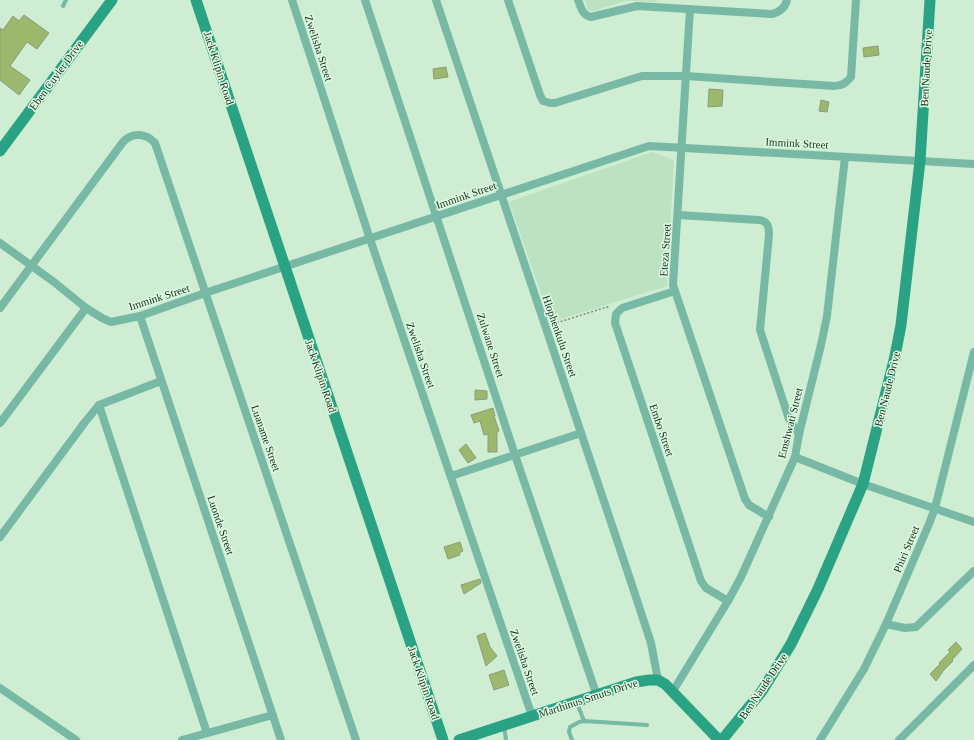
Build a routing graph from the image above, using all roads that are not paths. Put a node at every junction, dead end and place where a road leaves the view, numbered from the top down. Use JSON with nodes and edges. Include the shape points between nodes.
{"nodes":[{"id":1,"x":66,"y":0,"type":"edge"},
{"id":2,"x":112,"y":0,"type":"edge"},
{"id":3,"x":188,"y":0,"type":"edge"},
{"id":4,"x":294,"y":0,"type":"edge"},
{"id":5,"x":365,"y":0,"type":"edge"},
{"id":6,"x":436,"y":0,"type":"edge"},
{"id":7,"x":508,"y":0,"type":"edge"},
{"id":8,"x":578,"y":0,"type":"edge"},
{"id":9,"x":787,"y":0,"type":"edge"},
{"id":10,"x":856,"y":0,"type":"edge"},
{"id":11,"x":930,"y":0,"type":"edge"},
{"id":12,"x":198,"y":5,"type":"edge"},
{"id":13,"x":63,"y":6,"type":"dead end"},
{"id":14,"x":690,"y":9,"type":"junction"},
{"id":15,"x":686,"y":76,"type":"junction"},
{"id":16,"x":681,"y":148,"type":"junction"},
{"id":17,"x":0,"y":151,"type":"edge"},
{"id":18,"x":845,"y":157,"type":"junction"},
{"id":19,"x":920,"y":161,"type":"junction"},
{"id":20,"x":974,"y":164,"type":"edge"},
{"id":21,"x":501,"y":195,"type":"junction"},
{"id":22,"x":678,"y":215,"type":"junction"},
{"id":23,"x":437,"y":217,"type":"junction"},
{"id":24,"x":370,"y":239,"type":"junction"},
{"id":25,"x":0,"y":243,"type":"edge"},
{"id":26,"x":31,"y":266,"type":"junction"},
{"id":27,"x":285,"y":268,"type":"junction"},
{"id":28,"x":675,"y":291,"type":"junction"},
{"id":29,"x":206,"y":293,"type":"junction"},
{"id":30,"x":0,"y":308,"type":"edge"},
{"id":31,"x":86,"y":308,"type":"junction"},
{"id":32,"x":140,"y":316,"type":"junction"},
{"id":33,"x":974,"y":352,"type":"edge"},
{"id":34,"x":161,"y":381,"type":"junction"},
{"id":35,"x":100,"y":404,"type":"junction"},
{"id":36,"x":0,"y":423,"type":"edge"},
{"id":37,"x":581,"y":433,"type":"junction"},
{"id":38,"x":799,"y":434,"type":"junction"},
{"id":39,"x":515,"y":455,"type":"junction"},
{"id":40,"x":795,"y":457,"type":"junction"},
{"id":41,"x":451,"y":476,"type":"junction"},
{"id":42,"x":863,"y":484,"type":"junction"},
{"id":43,"x":935,"y":508,"type":"junction"},
{"id":44,"x":769,"y":517,"type":"junction"},
{"id":45,"x":974,"y":522,"type":"edge"},
{"id":46,"x":0,"y":537,"type":"edge"},
{"id":47,"x":974,"y":571,"type":"edge"},
{"id":48,"x":728,"y":601,"type":"junction"},
{"id":49,"x":886,"y":624,"type":"junction"},
{"id":50,"x":974,"y":665,"type":"edge"},
{"id":51,"x":658,"y":680,"type":"junction"},
{"id":52,"x":0,"y":688,"type":"edge"},
{"id":53,"x":672,"y":691,"type":"junction"},
{"id":54,"x":597,"y":696,"type":"junction"},
{"id":55,"x":577,"y":701,"type":"junction"},
{"id":56,"x":273,"y":715,"type":"junction"},
{"id":57,"x":532,"y":716,"type":"junction"},
{"id":58,"x":584,"y":721,"type":"junction"},
{"id":59,"x":647,"y":725,"type":"dead end"},
{"id":60,"x":504,"y":726,"type":"junction"},
{"id":61,"x":207,"y":733,"type":"junction"},
{"id":62,"x":76,"y":740,"type":"edge"},
{"id":63,"x":182,"y":740,"type":"edge"},
{"id":64,"x":281,"y":740,"type":"edge"},
{"id":65,"x":356,"y":740,"type":"edge"},
{"id":66,"x":443,"y":740,"type":"edge"},
{"id":67,"x":459,"y":740,"type":"edge"},
{"id":68,"x":506,"y":740,"type":"edge"},
{"id":69,"x":572,"y":740,"type":"edge"},
{"id":70,"x":721,"y":740,"type":"edge"},
{"id":71,"x":820,"y":740,"type":"edge"},
{"id":72,"x":899,"y":740,"type":"edge"}],
"edges":[{"from":1,"to":13,"type":"lane"},
{"from":2,"to":17,"type":"street","name":"Eben Cuyler Drive"},
{"from":3,"to":12,"type":"street"},
{"from":4,"to":24,"type":"street","name":"Zwelisha Street"},
{"from":5,"to":23,"type":"street","name":"Zulwane Street"},
{"from":6,"to":21,"type":"street","name":"Hlophenkulu Street"},
{"from":7,"to":15,"type":"street","via":[[541,99],[546,103],[555,103],[638,77]]},
{"from":8,"to":14,"type":"street","via":[[587,17],[637,6]]},
{"from":9,"to":14,"type":"street","via":[[782,10],[772,14]]},
{"from":10,"to":15,"type":"street","via":[[851,77],[845,84],[834,86]]},
{"from":11,"to":19,"type":"street","name":"Ben Naude Drive"},
{"from":12,"to":27,"type":"street","name":"Jack Klipin Road"},
{"from":14,"to":15,"type":"street","name":"Eteza Street"},
{"from":15,"to":16,"type":"street","name":"Eteza Street"},
{"from":16,"to":18,"type":"street","name":"Immink Street"},
{"from":16,"to":21,"type":"street","name":"Immink Street","via":[[646,147]]},
{"from":16,"to":22,"type":"street","name":"Eteza Street"},
{"from":18,"to":19,"type":"street","name":"Immink Street"},
{"from":18,"to":38,"type":"street","name":"Emshwati Street","via":[[827,316]]},
{"from":19,"to":20,"type":"street","name":"Immink Street"},
{"from":19,"to":42,"type":"street","name":"Ben Naude Drive","via":[[901,325]]},
{"from":21,"to":23,"type":"street","name":"Immink Street"},
{"from":21,"to":37,"type":"street","name":"Hlophenkulu Street"},
{"from":22,"to":28,"type":"street","name":"Eteza Street","via":[[673,283]]},
{"from":22,"to":38,"type":"street","via":[[759,220],[768,225],[760,330],[789,419]]},
{"from":23,"to":24,"type":"street","name":"Immink Street"},
{"from":23,"to":39,"type":"street","name":"Zulwane Street"},
{"from":24,"to":27,"type":"street","name":"Immink Street"},
{"from":24,"to":41,"type":"street","name":"Zwelisha Street"},
{"from":25,"to":26,"type":"street","name":"Immink Street"},
{"from":26,"to":29,"type":"street","name":"Luaname Street","via":[[126,139],[132,136],[146,136],[155,143]]},
{"from":26,"to":30,"type":"street"},
{"from":26,"to":31,"type":"street","name":"Immink Street"},
{"from":27,"to":29,"type":"street","name":"Immink Street"},
{"from":27,"to":66,"type":"street","name":"Jack Klipin Road"},
{"from":28,"to":44,"type":"street","name":"Eteza Street","via":[[745,499],[749,505]]},
{"from":28,"to":48,"type":"street","name":"Embo Street","via":[[624,307],[615,316],[616,325],[701,581],[706,588]]},
{"from":29,"to":32,"type":"street","name":"Immink Street"},
{"from":29,"to":65,"type":"street","name":"Luaname Street"},
{"from":31,"to":32,"type":"street","name":"Immink Street","via":[[111,322]]},
{"from":31,"to":36,"type":"street"},
{"from":32,"to":34,"type":"street","name":"Luonde Street"},
{"from":33,"to":43,"type":"street","name":"Phiri Street"},
{"from":34,"to":35,"type":"street"},
{"from":34,"to":56,"type":"street","name":"Luonde Street"},
{"from":35,"to":46,"type":"street"},
{"from":35,"to":61,"type":"street"},
{"from":37,"to":39,"type":"street"},
{"from":37,"to":51,"type":"street","name":"Hlophenkulu Street","via":[[651,643]]},
{"from":38,"to":40,"type":"street","name":"Emshwati Street"},
{"from":39,"to":41,"type":"street"},
{"from":39,"to":54,"type":"street","name":"Zulwane Street"},
{"from":40,"to":42,"type":"street"},
{"from":40,"to":44,"type":"street","name":"Emshwati Street"},
{"from":41,"to":57,"type":"street","name":"Zwelisha Street"},
{"from":42,"to":43,"type":"street"},
{"from":42,"to":70,"type":"street","name":"Ben Naude Drive","via":[[818,589],[790,644],[762,691]]},
{"from":43,"to":45,"type":"street"},
{"from":43,"to":49,"type":"street","name":"Phiri Street"},
{"from":44,"to":48,"type":"street","name":"Emshwati Street","via":[[742,577]]},
{"from":47,"to":49,"type":"street","via":[[916,627]]},
{"from":48,"to":53,"type":"street","name":"Emshwati Street"},
{"from":49,"to":71,"type":"street","name":"Phiri Street","via":[[864,670]]},
{"from":50,"to":72,"type":"street"},
{"from":51,"to":53,"type":"street"},
{"from":51,"to":54,"type":"street","name":"Marthinus Smuts Drive","via":[[636,682]]},
{"from":52,"to":62,"type":"street"},
{"from":53,"to":70,"type":"street"},
{"from":54,"to":55,"type":"street","name":"Marthinus Smuts Drive"},
{"from":55,"to":57,"type":"street","name":"Marthinus Smuts Drive"},
{"from":55,"to":58,"type":"lane"},
{"from":56,"to":61,"type":"street"},
{"from":56,"to":64,"type":"street","name":"Luonde Street"},
{"from":57,"to":60,"type":"street","name":"Marthinus Smuts Drive"},
{"from":58,"to":59,"type":"lane"},
{"from":58,"to":69,"type":"lane","via":[[570,727]]},
{"from":60,"to":67,"type":"street","name":"Marthinus Smuts Drive"},
{"from":60,"to":68,"type":"lane"},
{"from":61,"to":63,"type":"street"}]}
